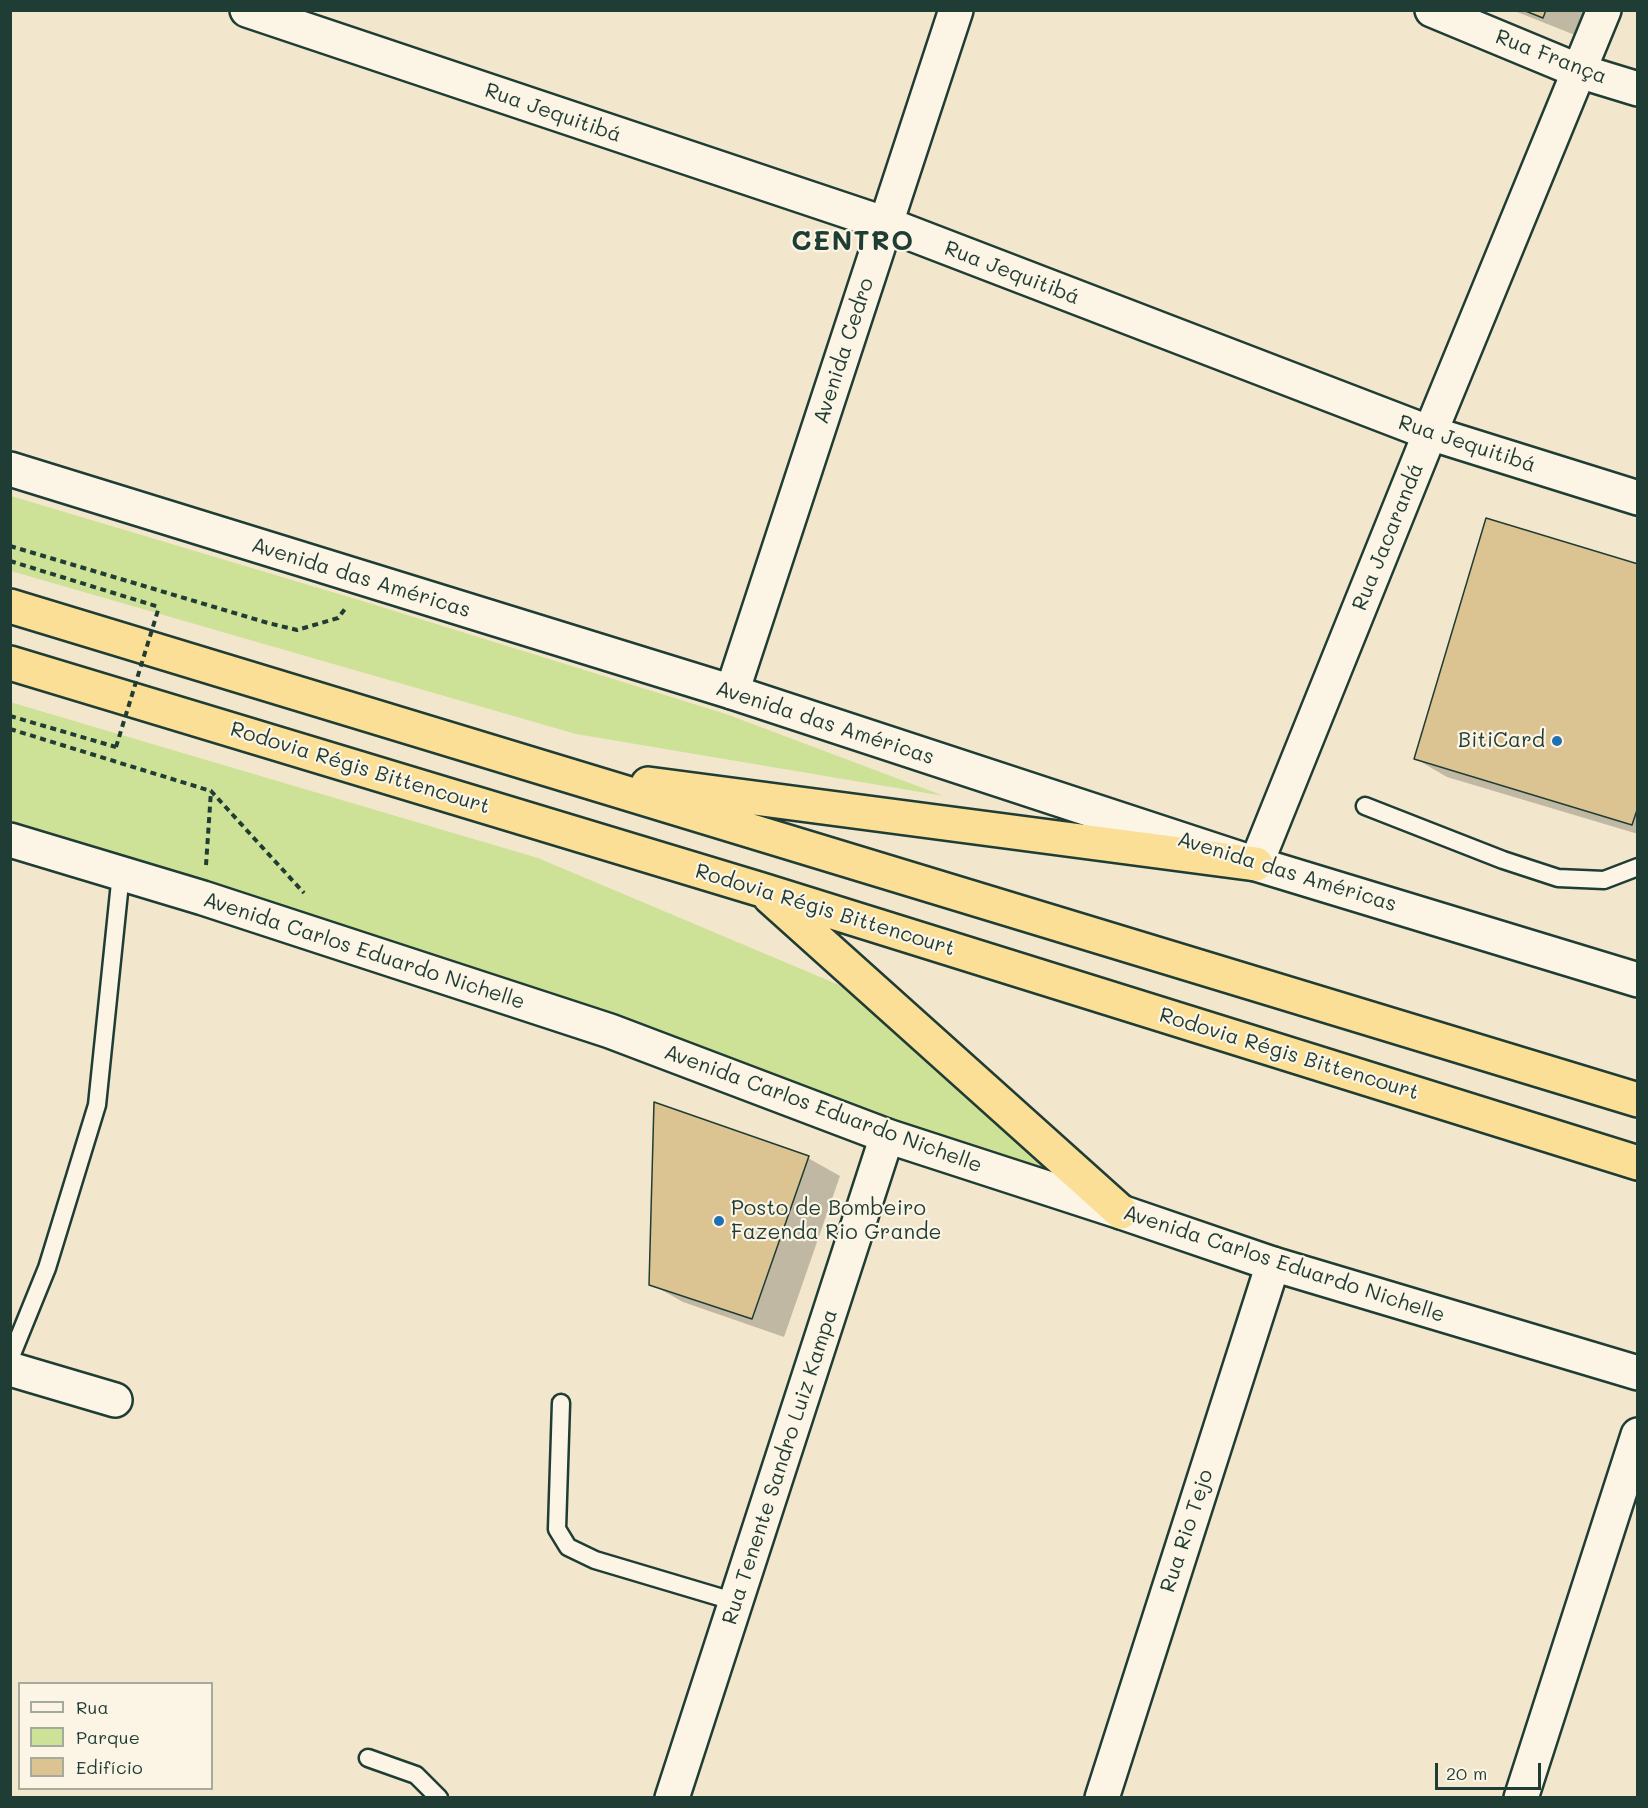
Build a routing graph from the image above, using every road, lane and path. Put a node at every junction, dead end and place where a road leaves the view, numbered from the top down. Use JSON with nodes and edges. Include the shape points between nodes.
{"nodes":[{"id":1,"x":247,"y":10,"type":"edge"},
{"id":2,"x":956,"y":10,"type":"edge"},
{"id":3,"x":1432,"y":10,"type":"edge"},
{"id":4,"x":1604,"y":10,"type":"edge"},
{"id":5,"x":1580,"y":71,"type":"junction"},
{"id":6,"x":1638,"y":89,"type":"edge"},
{"id":7,"x":886,"y":224,"type":"junction"},
{"id":8,"x":1430,"y":433,"type":"junction"},
{"id":9,"x":10,"y":469,"type":"edge"},
{"id":10,"x":1638,"y":498,"type":"edge"},
{"id":11,"x":10,"y":546,"type":"edge"},
{"id":12,"x":10,"y":561,"type":"edge"},
{"id":13,"x":368,"y":580,"type":"junction"},
{"id":14,"x":10,"y":606,"type":"edge"},
{"id":15,"x":10,"y":663,"type":"edge"},
{"id":16,"x":732,"y":692,"type":"junction"},
{"id":17,"x":10,"y":716,"type":"edge"},
{"id":18,"x":10,"y":729,"type":"edge"},
{"id":19,"x":553,"y":771,"type":"junction"},
{"id":20,"x":211,"y":791,"type":"junction"},
{"id":21,"x":1365,"y":806,"type":"dead end"},
{"id":22,"x":10,"y":840,"type":"edge"},
{"id":23,"x":1256,"y":864,"type":"junction"},
{"id":24,"x":1638,"y":867,"type":"edge"},
{"id":25,"x":122,"y":873,"type":"junction"},
{"id":26,"x":762,"y":890,"type":"junction"},
{"id":27,"x":307,"y":896,"type":"dead end"},
{"id":28,"x":203,"y":898,"type":"junction"},
{"id":29,"x":1638,"y":980,"type":"edge"},
{"id":30,"x":1638,"y":1100,"type":"edge"},
{"id":31,"x":887,"y":1136,"type":"junction"},
{"id":32,"x":1638,"y":1163,"type":"edge"},
{"id":33,"x":1121,"y":1212,"type":"junction"},
{"id":34,"x":1273,"y":1264,"type":"junction"},
{"id":35,"x":10,"y":1359,"type":"edge"},
{"id":36,"x":10,"y":1369,"type":"edge"},
{"id":37,"x":1638,"y":1373,"type":"edge"},
{"id":38,"x":115,"y":1400,"type":"dead end"},
{"id":39,"x":561,"y":1403,"type":"dead end"},
{"id":40,"x":1638,"y":1435,"type":"edge"},
{"id":41,"x":736,"y":1602,"type":"junction"},
{"id":42,"x":368,"y":1758,"type":"dead end"},
{"id":43,"x":439,"y":1797,"type":"edge"},
{"id":44,"x":672,"y":1797,"type":"edge"},
{"id":45,"x":1102,"y":1797,"type":"edge"},
{"id":46,"x":1521,"y":1797,"type":"edge"}],
"edges":[{"from":1,"to":7,"type":"street","name":"Rua Jequitibá"},
{"from":2,"to":7,"type":"street","name":"Avenida Cedro"},
{"from":3,"to":5,"type":"street","name":"Rua França"},
{"from":4,"to":5,"type":"street","name":"Rua Jacarandá"},
{"from":5,"to":6,"type":"street","name":"Rua França"},
{"from":5,"to":8,"type":"street","name":"Rua Jacarandá"},
{"from":7,"to":8,"type":"street","name":"Rua Jequitibá"},
{"from":7,"to":16,"type":"street","name":"Avenida Cedro"},
{"from":8,"to":10,"type":"street","name":"Rua Jequitibá"},
{"from":8,"to":23,"type":"street","name":"Rua Jacarandá"},
{"from":9,"to":13,"type":"street","name":"Avenida das Américas"},
{"from":11,"to":13,"type":"path","via":[[297,630],[338,618]]},
{"from":12,"to":17,"type":"path","bridge":true,"via":[[159,607],[116,747]]},
{"from":13,"to":16,"type":"street","name":"Avenida das Américas"},
{"from":14,"to":19,"type":"highway"},
{"from":15,"to":26,"type":"highway","name":"Rodovia Régis Bittencourt"},
{"from":16,"to":23,"type":"street","name":"Avenida das Américas"},
{"from":18,"to":20,"type":"path"},
{"from":19,"to":23,"type":"highway"},
{"from":19,"to":30,"type":"highway"},
{"from":20,"to":27,"type":"path"},
{"from":20,"to":28,"type":"path"},
{"from":21,"to":24,"type":"lane","via":[[1558,878],[1604,880]]},
{"from":22,"to":25,"type":"street","name":"Avenida Carlos Eduardo Nichelle"},
{"from":23,"to":29,"type":"street","name":"Avenida das Américas"},
{"from":25,"to":28,"type":"street","name":"Avenida Carlos Eduardo Nichelle"},
{"from":25,"to":35,"type":"lane","via":[[97,1105],[47,1268]]},
{"from":26,"to":32,"type":"highway","name":"Rodovia Régis Bittencourt"},
{"from":26,"to":33,"type":"highway"},
{"from":28,"to":31,"type":"street","name":"Avenida Carlos Eduardo Nichelle","via":[[610,1031]]},
{"from":31,"to":33,"type":"street","name":"Avenida Carlos Eduardo Nichelle"},
{"from":31,"to":41,"type":"street","name":"Rua Tenente Sandro Luiz Kampa"},
{"from":33,"to":34,"type":"street","name":"Avenida Carlos Eduardo Nichelle"},
{"from":34,"to":37,"type":"street","name":"Avenida Carlos Eduardo Nichelle"},
{"from":34,"to":45,"type":"street","name":"Rua Rio Tejo"},
{"from":36,"to":38,"type":"street"},
{"from":39,"to":41,"type":"lane","via":[[556,1529],[568,1547],[595,1560]]},
{"from":40,"to":46,"type":"street"},
{"from":41,"to":44,"type":"street","name":"Rua Tenente Sandro Luiz Kampa"},
{"from":42,"to":43,"type":"lane","via":[[416,1775]]}]}
